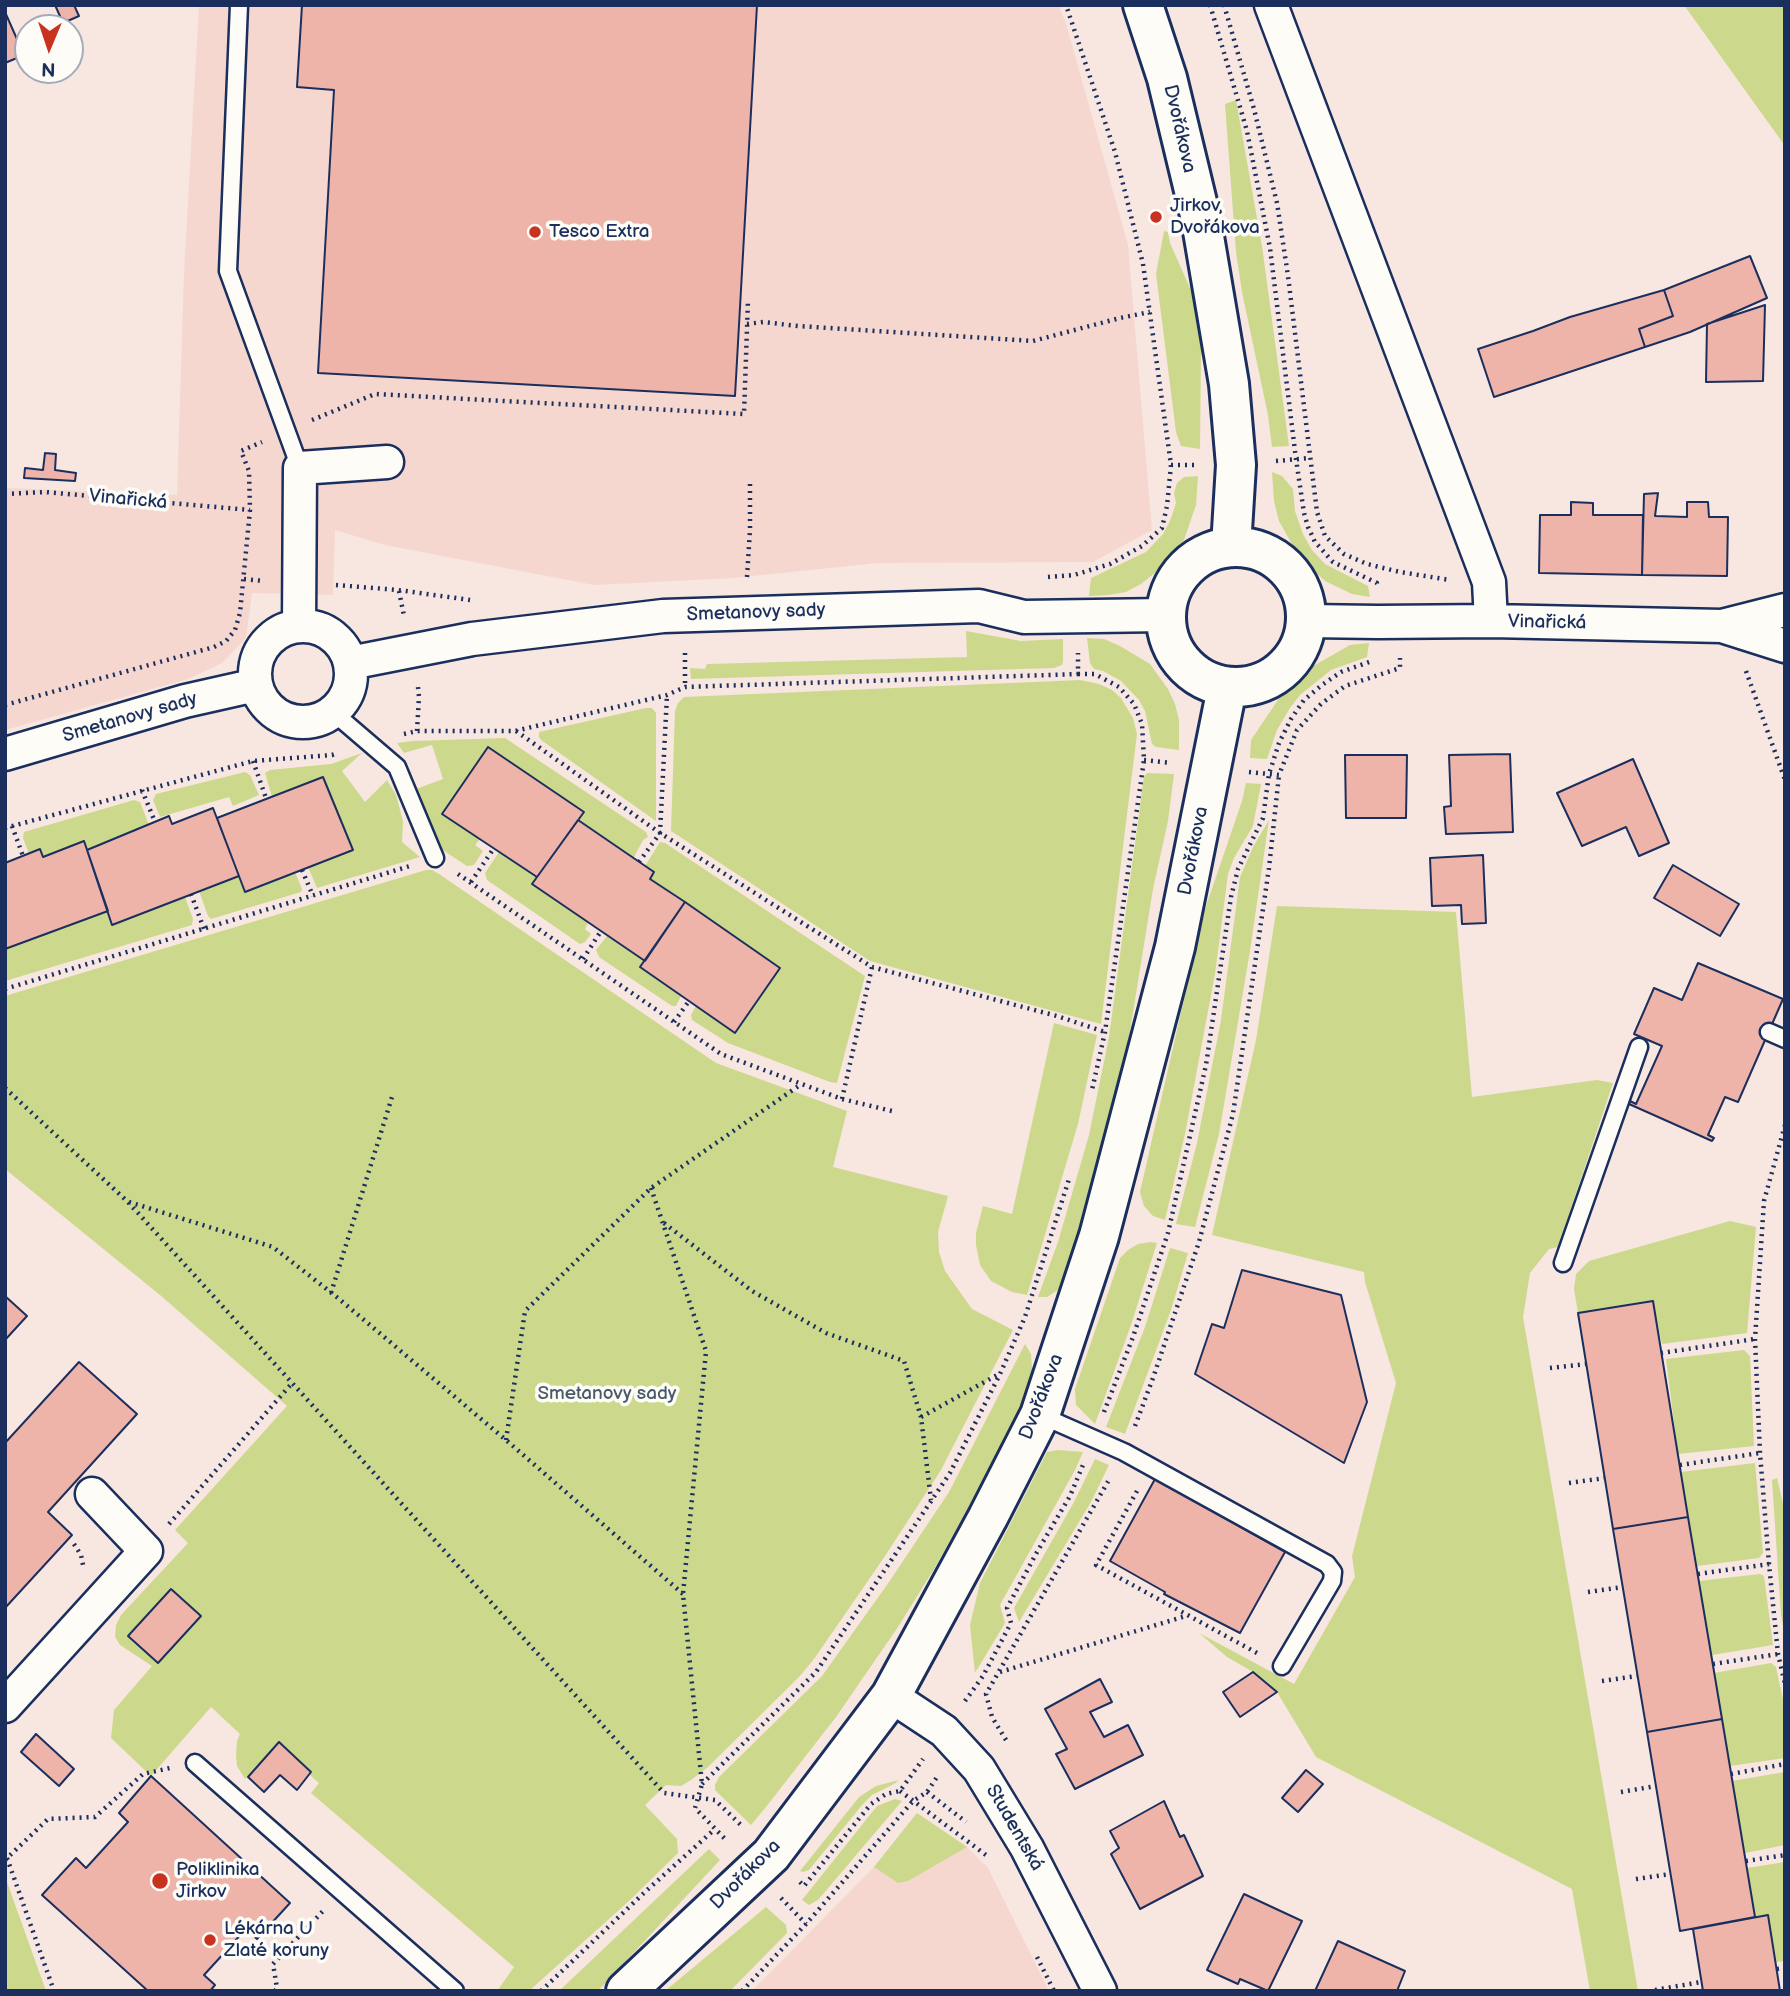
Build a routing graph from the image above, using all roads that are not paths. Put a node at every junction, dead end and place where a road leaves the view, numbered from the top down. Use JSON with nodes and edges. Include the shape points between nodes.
{"nodes":[{"id":1,"x":239,"y":5,"type":"edge"},
{"id":2,"x":1143,"y":5,"type":"edge"},
{"id":3,"x":1271,"y":5,"type":"edge"},
{"id":4,"x":387,"y":463,"type":"dead end"},
{"id":5,"x":300,"y":468,"type":"junction"},
{"id":6,"x":1231,"y":547,"type":"junction"},
{"id":7,"x":1785,"y":610,"type":"edge"},
{"id":8,"x":1165,"y":615,"type":"junction"},
{"id":9,"x":1307,"y":621,"type":"junction"},
{"id":10,"x":1491,"y":621,"type":"junction"},
{"id":11,"x":299,"y":626,"type":"junction"},
{"id":12,"x":1723,"y":626,"type":"junction"},
{"id":13,"x":1785,"y":646,"type":"edge"},
{"id":14,"x":350,"y":663,"type":"junction"},
{"id":15,"x":256,"y":685,"type":"junction"},
{"id":16,"x":1227,"y":688,"type":"junction"},
{"id":17,"x":334,"y":713,"type":"junction"},
{"id":18,"x":5,"y":754,"type":"edge"},
{"id":19,"x":435,"y":859,"type":"road end"},
{"id":20,"x":1769,"y":1032,"type":"dead end"},
{"id":21,"x":1785,"y":1039,"type":"edge"},
{"id":22,"x":1639,"y":1047,"type":"dead end"},
{"id":23,"x":1563,"y":1263,"type":"dead end"},
{"id":24,"x":1040,"y":1415,"type":"junction"},
{"id":25,"x":92,"y":1494,"type":"dead end"},
{"id":26,"x":1282,"y":1667,"type":"road end"},
{"id":27,"x":891,"y":1696,"type":"junction"},
{"id":28,"x":5,"y":1706,"type":"edge"},
{"id":29,"x":195,"y":1763,"type":"road end"},
{"id":30,"x":455,"y":1991,"type":"edge"},
{"id":31,"x":626,"y":1991,"type":"edge"},
{"id":32,"x":1100,"y":1991,"type":"edge"}],
"edges":[{"from":1,"to":5,"type":"lane","via":[[228,271]]},
{"from":2,"to":6,"type":"street","name":"Dvořákova","via":[[1167,78],[1201,219],[1229,384],[1236,465]]},
{"from":3,"to":10,"type":"street","via":[[1489,582]]},
{"from":4,"to":5,"type":"street"},
{"from":5,"to":11,"type":"street"},
{"from":6,"to":8,"type":"street","via":[[1206,553],[1185,568],[1171,590]]},
{"from":6,"to":9,"type":"street","via":[[1255,550],[1276,560],[1293,576],[1304,597]]},
{"from":7,"to":12,"type":"street"},
{"from":8,"to":14,"type":"street","name":"Smetanovy sady","via":[[1024,617],[979,606],[663,616],[472,639]]},
{"from":8,"to":16,"type":"street","via":[[1169,640],[1182,663],[1202,679]]},
{"from":9,"to":10,"type":"street","name":"Vinařická"},
{"from":9,"to":16,"type":"street","via":[[1302,644],[1281,671],[1250,686]]},
{"from":10,"to":12,"type":"street","name":"Vinařická"},
{"from":11,"to":14,"type":"street","via":[[326,631],[337,639]]},
{"from":11,"to":15,"type":"street","via":[[283,631],[264,646],[255,669]]},
{"from":12,"to":13,"type":"street","name":"Vinařická"},
{"from":14,"to":17,"type":"street","via":[[349,690]]},
{"from":15,"to":17,"type":"street","via":[[262,701],[287,720],[303,723]]},
{"from":15,"to":18,"type":"street","name":"Smetanovy sady"},
{"from":16,"to":24,"type":"street","name":"Dvořákova","via":[[1175,947],[1102,1223]]},
{"from":17,"to":19,"type":"lane","via":[[397,767]]},
{"from":20,"to":21,"type":"lane"},
{"from":22,"to":23,"type":"lane"},
{"from":24,"to":26,"type":"lane","via":[[1124,1452],[1327,1564],[1332,1581]]},
{"from":24,"to":27,"type":"street","name":"Dvořákova"},
{"from":25,"to":28,"type":"street","via":[[146,1551]]},
{"from":27,"to":31,"type":"street","name":"Dvořákova","via":[[771,1855]]},
{"from":27,"to":32,"type":"street","name":"Studentská","via":[[944,1731],[979,1769],[1027,1848]]},
{"from":29,"to":30,"type":"lane"}]}
